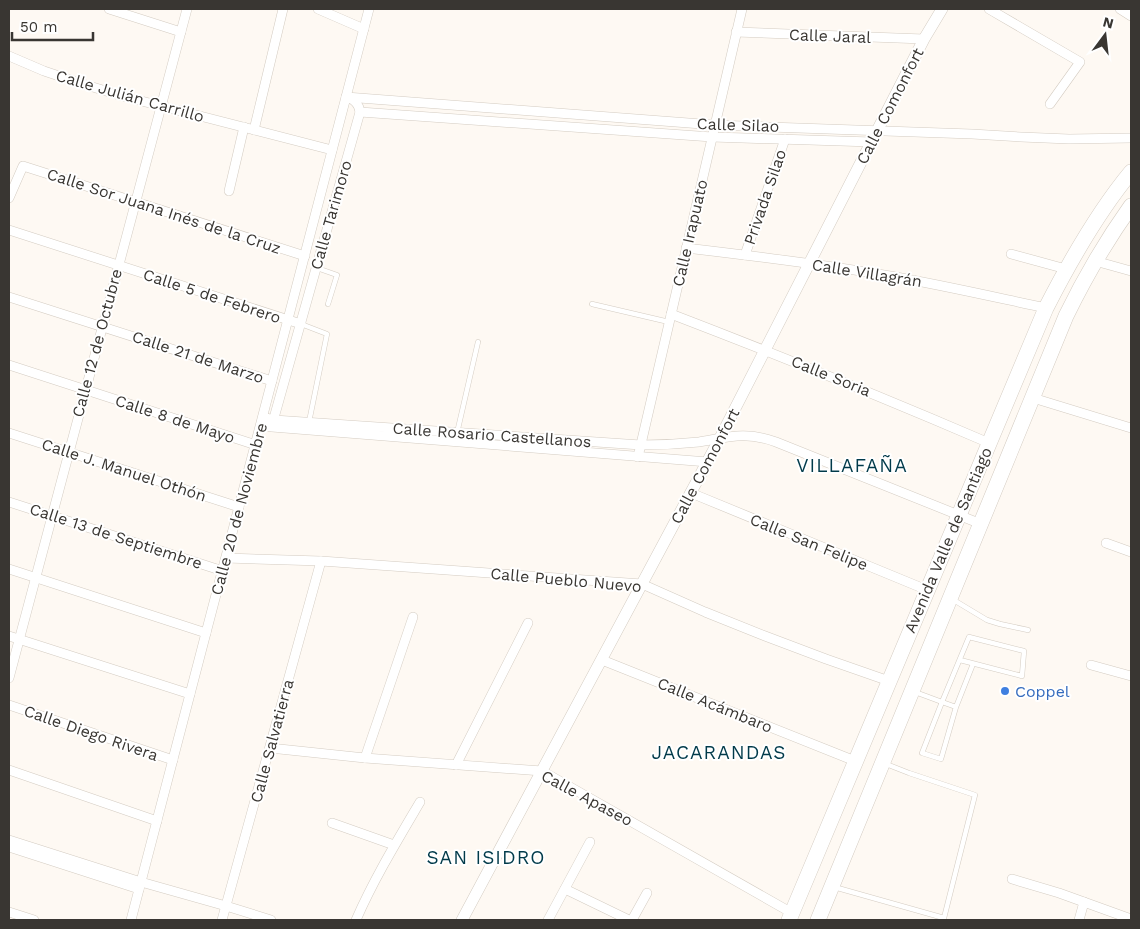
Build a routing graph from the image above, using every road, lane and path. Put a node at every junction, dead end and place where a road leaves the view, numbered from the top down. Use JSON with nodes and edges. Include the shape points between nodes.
{"nodes":[{"id":1,"x":109,"y":9,"type":"edge"},
{"id":2,"x":187,"y":9,"type":"edge"},
{"id":3,"x":283,"y":9,"type":"edge"},
{"id":4,"x":318,"y":9,"type":"edge"},
{"id":5,"x":369,"y":9,"type":"edge"},
{"id":6,"x":742,"y":9,"type":"edge"},
{"id":7,"x":942,"y":9,"type":"edge"},
{"id":8,"x":989,"y":9,"type":"edge"},
{"id":9,"x":1120,"y":9,"type":"edge"},
{"id":10,"x":1131,"y":16,"type":"edge"},
{"id":11,"x":364,"y":28,"type":"junction"},
{"id":12,"x":181,"y":32,"type":"junction"},
{"id":13,"x":736,"y":32,"type":"junction"},
{"id":14,"x":924,"y":39,"type":"junction"},
{"id":15,"x":9,"y":56,"type":"edge"},
{"id":16,"x":346,"y":97,"type":"junction"},
{"id":17,"x":1050,"y":104,"type":"dead end"},
{"id":18,"x":161,"y":106,"type":"junction"},
{"id":19,"x":360,"y":112,"type":"junction"},
{"id":20,"x":715,"y":125,"type":"junction"},
{"id":21,"x":249,"y":129,"type":"junction"},
{"id":22,"x":878,"y":130,"type":"junction"},
{"id":23,"x":712,"y":137,"type":"junction"},
{"id":24,"x":1131,"y":138,"type":"edge"},
{"id":25,"x":785,"y":139,"type":"junction"},
{"id":26,"x":872,"y":142,"type":"junction"},
{"id":27,"x":332,"y":150,"type":"junction"},
{"id":28,"x":1131,"y":172,"type":"edge"},
{"id":29,"x":229,"y":191,"type":"dead end"},
{"id":30,"x":9,"y":198,"type":"edge"},
{"id":31,"x":135,"y":202,"type":"junction"},
{"id":32,"x":1131,"y":206,"type":"edge"},
{"id":33,"x":9,"y":230,"type":"edge"},
{"id":34,"x":686,"y":248,"type":"junction"},
{"id":35,"x":1011,"y":254,"type":"dead end"},
{"id":36,"x":745,"y":255,"type":"junction"},
{"id":37,"x":305,"y":256,"type":"junction"},
{"id":38,"x":1095,"y":261,"type":"junction"},
{"id":39,"x":810,"y":263,"type":"junction"},
{"id":40,"x":118,"y":265,"type":"junction"},
{"id":41,"x":317,"y":268,"type":"junction"},
{"id":42,"x":1066,"y":269,"type":"junction"},
{"id":43,"x":1131,"y":271,"type":"edge"},
{"id":44,"x":9,"y":297,"type":"edge"},
{"id":45,"x":328,"y":304,"type":"dead end"},
{"id":46,"x":592,"y":304,"type":"dead end"},
{"id":47,"x":1046,"y":308,"type":"junction"},
{"id":48,"x":670,"y":318,"type":"junction"},
{"id":49,"x":287,"y":320,"type":"junction"},
{"id":50,"x":301,"y":324,"type":"junction"},
{"id":51,"x":102,"y":327,"type":"junction"},
{"id":52,"x":478,"y":342,"type":"dead end"},
{"id":53,"x":766,"y":350,"type":"junction"},
{"id":54,"x":9,"y":365,"type":"edge"},
{"id":55,"x":272,"y":381,"type":"junction"},
{"id":56,"x":85,"y":389,"type":"junction"},
{"id":57,"x":1033,"y":398,"type":"junction"},
{"id":58,"x":262,"y":421,"type":"junction"},
{"id":59,"x":309,"y":422,"type":"junction"},
{"id":60,"x":273,"y":424,"type":"junction"},
{"id":61,"x":1131,"y":428,"type":"edge"},
{"id":62,"x":457,"y":432,"type":"junction"},
{"id":63,"x":9,"y":433,"type":"edge"},
{"id":64,"x":720,"y":438,"type":"junction"},
{"id":65,"x":989,"y":443,"type":"junction"},
{"id":66,"x":256,"y":445,"type":"junction"},
{"id":67,"x":641,"y":445,"type":"junction"},
{"id":68,"x":68,"y":452,"type":"junction"},
{"id":69,"x":638,"y":457,"type":"junction"},
{"id":70,"x":708,"y":462,"type":"junction"},
{"id":71,"x":691,"y":493,"type":"junction"},
{"id":72,"x":9,"y":502,"type":"edge"},
{"id":73,"x":239,"y":507,"type":"junction"},
{"id":74,"x":51,"y":515,"type":"junction"},
{"id":75,"x":959,"y":515,"type":"junction"},
{"id":76,"x":981,"y":524,"type":"junction"},
{"id":77,"x":1106,"y":543,"type":"dead end"},
{"id":78,"x":1131,"y":552,"type":"edge"},
{"id":79,"x":226,"y":558,"type":"junction"},
{"id":80,"x":321,"y":561,"type":"junction"},
{"id":81,"x":9,"y":569,"type":"edge"},
{"id":82,"x":223,"y":571,"type":"junction"},
{"id":83,"x":35,"y":577,"type":"junction"},
{"id":84,"x":642,"y":584,"type":"junction"},
{"id":85,"x":927,"y":590,"type":"junction"},
{"id":86,"x":950,"y":598,"type":"junction"},
{"id":87,"x":413,"y":617,"type":"dead end"},
{"id":88,"x":528,"y":623,"type":"dead end"},
{"id":89,"x":1028,"y":630,"type":"dead end"},
{"id":90,"x":206,"y":633,"type":"junction"},
{"id":91,"x":9,"y":636,"type":"edge"},
{"id":92,"x":19,"y":639,"type":"junction"},
{"id":93,"x":602,"y":660,"type":"junction"},
{"id":94,"x":960,"y":660,"type":"junction"},
{"id":95,"x":973,"y":664,"type":"junction"},
{"id":96,"x":1091,"y":665,"type":"dead end"},
{"id":97,"x":1131,"y":676,"type":"edge"},
{"id":98,"x":9,"y":678,"type":"edge"},
{"id":99,"x":889,"y":681,"type":"junction"},
{"id":100,"x":912,"y":691,"type":"junction"},
{"id":101,"x":190,"y":694,"type":"junction"},
{"id":102,"x":942,"y":702,"type":"junction"},
{"id":103,"x":9,"y":705,"type":"edge"},
{"id":104,"x":956,"y":707,"type":"junction"},
{"id":105,"x":270,"y":748,"type":"junction"},
{"id":106,"x":365,"y":758,"type":"junction"},
{"id":107,"x":173,"y":760,"type":"junction"},
{"id":108,"x":855,"y":761,"type":"junction"},
{"id":109,"x":882,"y":763,"type":"junction"},
{"id":110,"x":456,"y":765,"type":"junction"},
{"id":111,"x":9,"y":770,"type":"edge"},
{"id":112,"x":542,"y":771,"type":"junction"},
{"id":113,"x":420,"y":802,"type":"dead end"},
{"id":114,"x":157,"y":822,"type":"junction"},
{"id":115,"x":332,"y":823,"type":"dead end"},
{"id":116,"x":9,"y":840,"type":"edge"},
{"id":117,"x":590,"y":842,"type":"dead end"},
{"id":118,"x":394,"y":845,"type":"junction"},
{"id":119,"x":9,"y":847,"type":"edge"},
{"id":120,"x":1012,"y":879,"type":"dead end"},
{"id":121,"x":140,"y":886,"type":"junction"},
{"id":122,"x":832,"y":887,"type":"junction"},
{"id":123,"x":565,"y":889,"type":"junction"},
{"id":124,"x":646,"y":893,"type":"dead end"},
{"id":125,"x":1084,"y":902,"type":"junction"},
{"id":126,"x":226,"y":906,"type":"junction"},
{"id":127,"x":9,"y":912,"type":"edge"},
{"id":128,"x":790,"y":917,"type":"edge"},
{"id":129,"x":1131,"y":919,"type":"edge"},
{"id":130,"x":34,"y":920,"type":"edge"},
{"id":131,"x":131,"y":920,"type":"edge"},
{"id":132,"x":222,"y":920,"type":"edge"},
{"id":133,"x":271,"y":920,"type":"edge"},
{"id":134,"x":356,"y":920,"type":"edge"},
{"id":135,"x":462,"y":920,"type":"edge"},
{"id":136,"x":548,"y":920,"type":"edge"},
{"id":137,"x":630,"y":920,"type":"edge"},
{"id":138,"x":818,"y":920,"type":"edge"},
{"id":139,"x":1079,"y":920,"type":"edge"}],
"edges":[{"from":1,"to":12,"type":"street"},
{"from":2,"to":12,"type":"street","name":"Calle 12 de Octubre"},
{"from":3,"to":21,"type":"street"},
{"from":4,"to":11,"type":"street"},
{"from":5,"to":11,"type":"street"},
{"from":6,"to":13,"type":"street","name":"Calle Irapuato"},
{"from":7,"to":14,"type":"street","name":"Calle Comonfort"},
{"from":8,"to":17,"type":"street","via":[[1080,62]]},
{"from":9,"to":10,"type":"street"},
{"from":11,"to":16,"type":"street"},
{"from":12,"to":18,"type":"street","name":"Calle 12 de Octubre"},
{"from":13,"to":14,"type":"street","name":"Calle Jaral"},
{"from":13,"to":20,"type":"street","name":"Calle Irapuato"},
{"from":14,"to":22,"type":"street","name":"Calle Comonfort"},
{"from":15,"to":18,"type":"street","name":"Calle Julián Carrillo","via":[[83,84]]},
{"from":16,"to":19,"type":"street","via":[[354,101]]},
{"from":16,"to":20,"type":"street","name":"Calle Silao"},
{"from":16,"to":27,"type":"street","name":"Calle 20 de Noviembre"},
{"from":18,"to":21,"type":"street","name":"Calle Julián Carrillo"},
{"from":18,"to":31,"type":"street","name":"Calle 12 de Octubre"},
{"from":19,"to":23,"type":"street","name":"Calle Silao"},
{"from":19,"to":41,"type":"street","name":"Calle Tarimoro"},
{"from":20,"to":22,"type":"street","name":"Calle Silao"},
{"from":20,"to":23,"type":"street","name":"Calle Irapuato"},
{"from":21,"to":27,"type":"street","name":"Calle Julián Carrillo"},
{"from":21,"to":29,"type":"street"},
{"from":22,"to":24,"type":"street","name":"Calle Silao","via":[[1060,139]]},
{"from":22,"to":26,"type":"street","name":"Calle Comonfort"},
{"from":23,"to":25,"type":"street","name":"Calle Silao"},
{"from":23,"to":34,"type":"street","name":"Calle Irapuato"},
{"from":25,"to":26,"type":"street","name":"Calle Silao"},
{"from":25,"to":36,"type":"street","name":"Privada Silao"},
{"from":26,"to":39,"type":"street","name":"Calle Comonfort"},
{"from":27,"to":37,"type":"street","name":"Calle 20 de Noviembre"},
{"from":28,"to":42,"type":"main road","name":"Avenida Valle de Santiago"},
{"from":30,"to":31,"type":"street","name":"Calle Sor Juana Inés de la Cruz","via":[[23,166]]},
{"from":31,"to":37,"type":"street","name":"Calle Sor Juana Inés de la Cruz"},
{"from":31,"to":40,"type":"street","name":"Calle 12 de Octubre"},
{"from":32,"to":38,"type":"main road","name":"Avenida Valle de Santiago"},
{"from":33,"to":40,"type":"street","name":"Calle 5 de Febrero"},
{"from":34,"to":36,"type":"street","name":"Calle Villagrán"},
{"from":34,"to":48,"type":"street","name":"Calle Irapuato"},
{"from":35,"to":42,"type":"street"},
{"from":36,"to":39,"type":"street","name":"Calle Villagrán"},
{"from":37,"to":49,"type":"street","name":"Calle 20 de Noviembre"},
{"from":38,"to":43,"type":"street"},
{"from":38,"to":57,"type":"main road","name":"Avenida Valle de Santiago","via":[[1066,316]]},
{"from":39,"to":47,"type":"street","name":"Calle Villagrán"},
{"from":39,"to":53,"type":"street","name":"Calle Comonfort"},
{"from":40,"to":49,"type":"street","name":"Calle 5 de Febrero"},
{"from":40,"to":51,"type":"street","name":"Calle 12 de Octubre"},
{"from":41,"to":45,"type":"lane","via":[[337,275]]},
{"from":41,"to":50,"type":"street","name":"Calle Tarimoro"},
{"from":42,"to":47,"type":"main road","name":"Avenida Valle de Santiago"},
{"from":44,"to":51,"type":"street","name":"Calle 21 de Marzo"},
{"from":46,"to":48,"type":"lane"},
{"from":47,"to":65,"type":"main road","name":"Avenida Valle de Santiago"},
{"from":48,"to":53,"type":"street","name":"Calle Soria"},
{"from":48,"to":67,"type":"street","name":"Calle Irapuato"},
{"from":49,"to":50,"type":"street","name":"Calle 5 de Febrero"},
{"from":49,"to":55,"type":"street","name":"Calle 20 de Noviembre"},
{"from":50,"to":59,"type":"lane","via":[[327,334]]},
{"from":50,"to":60,"type":"street","name":"Calle Tarimoro"},
{"from":51,"to":55,"type":"street","name":"Calle 21 de Marzo"},
{"from":51,"to":56,"type":"street","name":"Calle 12 de Octubre"},
{"from":52,"to":62,"type":"lane"},
{"from":53,"to":64,"type":"street","name":"Calle Comonfort"},
{"from":53,"to":65,"type":"street","name":"Calle Soria"},
{"from":54,"to":56,"type":"street","name":"Calle 8 de Mayo"},
{"from":55,"to":58,"type":"street","name":"Calle 20 de Noviembre"},
{"from":56,"to":66,"type":"street","name":"Calle 8 de Mayo"},
{"from":56,"to":68,"type":"street","name":"Calle 12 de Octubre"},
{"from":57,"to":61,"type":"street"},
{"from":57,"to":76,"type":"main road","name":"Avenida Valle de Santiago"},
{"from":58,"to":60,"type":"street","name":"Calle Rosario Castellanos"},
{"from":58,"to":66,"type":"street","name":"Calle 20 de Noviembre"},
{"from":59,"to":60,"type":"street","name":"Calle Rosario Castellanos"},
{"from":59,"to":62,"type":"street","name":"Calle Rosario Castellanos"},
{"from":60,"to":69,"type":"street","name":"Calle Rosario Castellanos"},
{"from":62,"to":67,"type":"street","name":"Calle Rosario Castellanos"},
{"from":63,"to":68,"type":"street","name":"Calle J. Manuel Othón"},
{"from":64,"to":67,"type":"street","name":"Calle Rosario Castellanos","via":[[681,444]]},
{"from":64,"to":70,"type":"street","name":"Calle Comonfort"},
{"from":64,"to":75,"type":"street","name":"Calle Rosario Castellanos","via":[[743,435],[765,438]]},
{"from":65,"to":75,"type":"main road","name":"Avenida Valle de Santiago"},
{"from":66,"to":73,"type":"street","name":"Calle 20 de Noviembre"},
{"from":67,"to":69,"type":"street","name":"Calle Irapuato"},
{"from":68,"to":73,"type":"street","name":"Calle J. Manuel Othón"},
{"from":68,"to":74,"type":"street","name":"Calle 12 de Octubre"},
{"from":69,"to":70,"type":"street","name":"Calle Rosario Castellanos"},
{"from":70,"to":71,"type":"street","name":"Calle Comonfort"},
{"from":71,"to":84,"type":"street","name":"Calle Comonfort"},
{"from":71,"to":85,"type":"street","name":"Calle San Felipe"},
{"from":72,"to":74,"type":"street","name":"Calle 13 de Septiembre"},
{"from":73,"to":79,"type":"street","name":"Calle 20 de Noviembre"},
{"from":74,"to":82,"type":"street","name":"Calle 13 de Septiembre"},
{"from":74,"to":83,"type":"street","name":"Calle 12 de Octubre"},
{"from":75,"to":76,"type":"street","name":"Calle Rosario Castellanos"},
{"from":75,"to":85,"type":"main road","name":"Avenida Valle de Santiago"},
{"from":76,"to":86,"type":"main road","name":"Avenida Valle de Santiago"},
{"from":77,"to":78,"type":"street"},
{"from":79,"to":80,"type":"street","name":"Calle Pueblo Nuevo"},
{"from":79,"to":82,"type":"street","name":"Calle 20 de Noviembre"},
{"from":80,"to":84,"type":"street","name":"Calle Pueblo Nuevo"},
{"from":80,"to":105,"type":"street","name":"Calle Salvatierra"},
{"from":81,"to":83,"type":"street"},
{"from":82,"to":90,"type":"street","name":"Calle 20 de Noviembre"},
{"from":83,"to":90,"type":"street"},
{"from":83,"to":92,"type":"street","name":"Calle 12 de Octubre"},
{"from":84,"to":93,"type":"street","name":"Calle Comonfort"},
{"from":84,"to":99,"type":"street","name":"Calle Pueblo Nuevo","via":[[826,660]]},
{"from":85,"to":99,"type":"main road","name":"Avenida Valle de Santiago"},
{"from":86,"to":89,"type":"lane","via":[[987,620]]},
{"from":86,"to":100,"type":"main road","name":"Avenida Valle de Santiago"},
{"from":87,"to":106,"type":"street"},
{"from":88,"to":110,"type":"street"},
{"from":90,"to":101,"type":"street","name":"Calle 20 de Noviembre"},
{"from":91,"to":92,"type":"street"},
{"from":92,"to":98,"type":"street","name":"Calle 12 de Octubre"},
{"from":92,"to":101,"type":"street"},
{"from":93,"to":108,"type":"street","name":"Calle Acámbaro"},
{"from":93,"to":112,"type":"street","name":"Calle Comonfort"},
{"from":94,"to":95,"type":"lane"},
{"from":94,"to":95,"type":"lane","via":[[969,637],[1024,650],[1022,676]]},
{"from":94,"to":102,"type":"lane"},
{"from":95,"to":104,"type":"lane"},
{"from":96,"to":97,"type":"street"},
{"from":99,"to":108,"type":"main road","name":"Avenida Valle de Santiago"},
{"from":100,"to":102,"type":"lane"},
{"from":100,"to":109,"type":"main road","name":"Avenida Valle de Santiago"},
{"from":101,"to":107,"type":"street","name":"Calle 20 de Noviembre"},
{"from":102,"to":104,"type":"lane"},
{"from":102,"to":104,"type":"lane","via":[[922,753],[941,758]]},
{"from":103,"to":107,"type":"street","name":"Calle Diego Rivera"},
{"from":105,"to":106,"type":"street","name":"Calle Apaseo"},
{"from":105,"to":126,"type":"street","name":"Calle Salvatierra"},
{"from":106,"to":110,"type":"street","name":"Calle Apaseo"},
{"from":107,"to":114,"type":"street","name":"Calle 20 de Noviembre"},
{"from":108,"to":128,"type":"main road","name":"Avenida Valle de Santiago"},
{"from":109,"to":122,"type":"main road","name":"Avenida Valle de Santiago"},
{"from":109,"to":122,"type":"lane","via":[[975,795],[944,918]]},
{"from":110,"to":112,"type":"street","name":"Calle Apaseo"},
{"from":111,"to":114,"type":"street"},
{"from":112,"to":128,"type":"street","name":"Calle Apaseo"},
{"from":112,"to":135,"type":"street","name":"Calle Comonfort"},
{"from":113,"to":118,"type":"street"},
{"from":114,"to":121,"type":"street","name":"Calle 20 de Noviembre"},
{"from":115,"to":118,"type":"street"},
{"from":116,"to":121,"type":"street"},
{"from":117,"to":123,"type":"street"},
{"from":118,"to":134,"type":"street"},
{"from":119,"to":121,"type":"street"},
{"from":120,"to":125,"type":"street"},
{"from":121,"to":126,"type":"street"},
{"from":121,"to":131,"type":"street","name":"Calle 20 de Noviembre"},
{"from":122,"to":138,"type":"main road","name":"Avenida Valle de Santiago"},
{"from":123,"to":136,"type":"street"},
{"from":123,"to":137,"type":"street"},
{"from":124,"to":137,"type":"street"},
{"from":125,"to":129,"type":"street"},
{"from":125,"to":139,"type":"street"},
{"from":126,"to":132,"type":"street","name":"Calle Salvatierra"},
{"from":126,"to":133,"type":"street"},
{"from":127,"to":130,"type":"street"}]}
